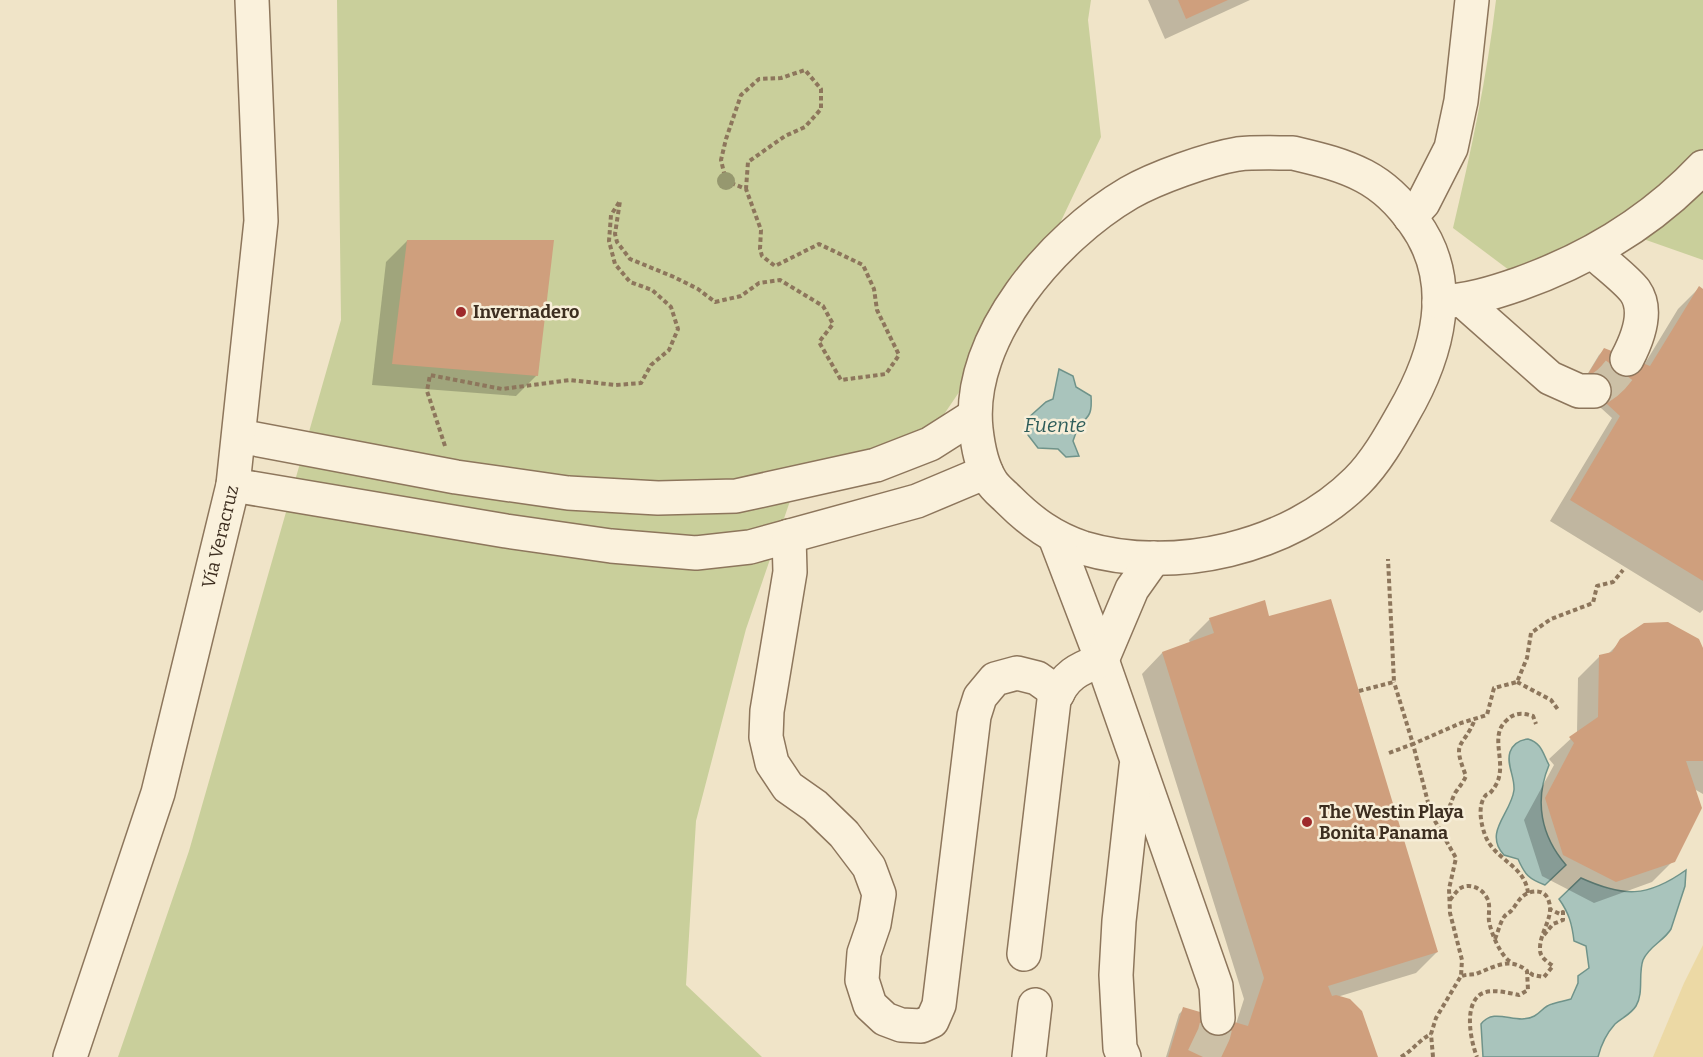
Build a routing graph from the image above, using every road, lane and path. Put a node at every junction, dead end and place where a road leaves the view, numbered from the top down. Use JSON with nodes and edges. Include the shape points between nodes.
{"nodes":[{"id":1,"x":252,"y":0,"type":"edge"},
{"id":2,"x":1472,"y":0,"type":"edge"},
{"id":3,"x":1455,"y":131,"type":"junction"},
{"id":4,"x":1703,"y":167,"type":"edge"},
{"id":5,"x":1352,"y":171,"type":"junction"},
{"id":6,"x":746,"y":189,"type":"junction"},
{"id":7,"x":1410,"y":217,"type":"junction"},
{"id":8,"x":1593,"y":252,"type":"junction"},
{"id":9,"x":1451,"y":302,"type":"junction"},
{"id":10,"x":1627,"y":359,"type":"tunnel mouth"},
{"id":11,"x":1594,"y":391,"type":"dead end"},
{"id":12,"x":974,"y":416,"type":"junction"},
{"id":13,"x":239,"y":436,"type":"junction"},
{"id":14,"x":986,"y":472,"type":"junction"},
{"id":15,"x":456,"y":477,"type":"junction"},
{"id":16,"x":233,"y":485,"type":"junction"},
{"id":17,"x":789,"y":536,"type":"junction"},
{"id":18,"x":1055,"y":537,"type":"junction"},
{"id":19,"x":1154,"y":558,"type":"junction"},
{"id":20,"x":1388,"y":559,"type":"dead end"},
{"id":21,"x":1623,"y":570,"type":"dead end"},
{"id":22,"x":1102,"y":660,"type":"junction"},
{"id":23,"x":1394,"y":682,"type":"junction"},
{"id":24,"x":1517,"y":682,"type":"junction"},
{"id":25,"x":1359,"y":691,"type":"dead end"},
{"id":26,"x":1058,"y":693,"type":"junction"},
{"id":27,"x":1559,"y":711,"type":"dead end"},
{"id":28,"x":1475,"y":719,"type":"junction"},
{"id":29,"x":1536,"y":724,"type":"dead end"},
{"id":30,"x":1413,"y":744,"type":"junction"},
{"id":31,"x":1389,"y":753,"type":"dead end"},
{"id":32,"x":1137,"y":760,"type":"junction"},
{"id":33,"x":1431,"y":814,"type":"junction"},
{"id":34,"x":1528,"y":893,"type":"junction"},
{"id":35,"x":1450,"y":900,"type":"junction"},
{"id":36,"x":1550,"y":909,"type":"junction"},
{"id":37,"x":1541,"y":938,"type":"junction"},
{"id":38,"x":1496,"y":939,"type":"junction"},
{"id":39,"x":1024,"y":954,"type":"dead end"},
{"id":40,"x":1512,"y":962,"type":"junction"},
{"id":41,"x":1527,"y":971,"type":"junction"},
{"id":42,"x":1461,"y":976,"type":"junction"},
{"id":43,"x":1035,"y":1005,"type":"dead end"},
{"id":44,"x":1218,"y":1018,"type":"tunnel mouth"},
{"id":45,"x":1431,"y":1034,"type":"junction"},
{"id":46,"x":70,"y":1057,"type":"edge"},
{"id":47,"x":1029,"y":1057,"type":"edge"},
{"id":48,"x":1124,"y":1057,"type":"edge"},
{"id":49,"x":1401,"y":1057,"type":"edge"},
{"id":50,"x":1433,"y":1057,"type":"edge"},
{"id":51,"x":1477,"y":1057,"type":"edge"}],
"edges":[{"from":1,"to":13,"type":"street","name":"Vía Veracruz","via":[[261,221]]},
{"from":2,"to":3,"type":"street"},
{"from":3,"to":5,"type":"street","via":[[1432,159],[1408,179],[1390,185]]},
{"from":3,"to":7,"type":"street","via":[[1439,176]]},
{"from":4,"to":8,"type":"street","via":[[1628,232]]},
{"from":5,"to":7,"type":"street","via":[[1396,198]]},
{"from":5,"to":12,"type":"street","via":[[1293,153],[1239,154],[1188,168],[1130,193],[1082,227],[1044,264],[1011,308],[983,363]]},
{"from":6,"to":6,"type":"path","via":[[726,181],[721,160],[741,95],[759,79],[781,78],[805,70],[821,89],[821,109],[805,127],[748,162]]},
{"from":6,"to":15,"type":"path","via":[[761,230],[762,256],[775,266],[819,244],[863,265],[874,289],[877,310],[899,355],[886,374],[841,381],[819,342],[833,324],[823,306],[780,280],[759,283],[741,296],[715,302],[674,277],[630,259],[615,234],[620,201],[611,215],[609,240],[615,264],[630,282],[652,291],[671,307],[678,329],[669,350],[651,365],[641,383],[616,386],[570,380],[502,389],[430,375],[427,391]]},
{"from":7,"to":9,"type":"street","via":[[1433,258],[1440,290]]},
{"from":8,"to":9,"type":"street","via":[[1542,276]]},
{"from":8,"to":10,"type":"street","via":[[1635,292],[1641,308],[1639,330]]},
{"from":9,"to":11,"type":"street","via":[[1550,378],[1579,391]]},
{"from":9,"to":19,"type":"street","via":[[1438,326],[1413,398],[1357,481],[1316,513],[1275,535],[1235,549]]},
{"from":12,"to":14,"type":"street","via":[[978,449]]},
{"from":12,"to":15,"type":"street","via":[[930,444],[876,465],[736,496],[658,498],[568,493]]},
{"from":13,"to":15,"type":"street"},
{"from":13,"to":16,"type":"street","name":"Vía Veracruz"},
{"from":14,"to":17,"type":"street","via":[[917,501]]},
{"from":14,"to":18,"type":"street","via":[[1029,520]]},
{"from":16,"to":17,"type":"street","via":[[506,531],[696,554],[750,547]]},
{"from":16,"to":46,"type":"street","name":"Vía Veracruz","via":[[158,794]]},
{"from":17,"to":26,"type":"street","via":[[790,572],[766,711],[766,737],[772,763],[788,786],[844,834],[869,867],[879,894],[864,953],[862,980],[870,1005],[885,1019],[921,1026],[932,1020],[939,1005],[974,716],[980,696],[995,679],[1017,673],[1037,678]]},
{"from":18,"to":19,"type":"street","via":[[1084,548]]},
{"from":18,"to":22,"type":"street"},
{"from":19,"to":22,"type":"street","via":[[1132,589]]},
{"from":20,"to":23,"type":"path"},
{"from":21,"to":24,"type":"path","via":[[1613,582],[1597,586],[1593,603],[1551,619],[1531,633],[1527,658]]},
{"from":22,"to":26,"type":"street","via":[[1071,675]]},
{"from":22,"to":32,"type":"street"},
{"from":23,"to":25,"type":"path"},
{"from":23,"to":30,"type":"path"},
{"from":24,"to":27,"type":"path","via":[[1551,700]]},
{"from":24,"to":28,"type":"path","via":[[1494,688],[1488,715]]},
{"from":26,"to":39,"type":"street"},
{"from":28,"to":30,"type":"path"},
{"from":28,"to":33,"type":"path","via":[[1458,751],[1466,776],[1463,783],[1444,816]]},
{"from":29,"to":34,"type":"path","via":[[1533,716],[1517,713],[1499,729],[1499,778],[1486,795],[1480,818],[1492,849],[1525,878]]},
{"from":30,"to":31,"type":"path"},
{"from":30,"to":33,"type":"path"},
{"from":32,"to":44,"type":"street","via":[[1216,986]]},
{"from":32,"to":48,"type":"street","via":[[1118,943],[1120,1048]]},
{"from":33,"to":35,"type":"path","via":[[1456,858]]},
{"from":34,"to":36,"type":"path","via":[[1545,894]]},
{"from":34,"to":38,"type":"path","via":[[1504,916]]},
{"from":35,"to":38,"type":"path","via":[[1466,886],[1476,887],[1486,896]]},
{"from":35,"to":42,"type":"path","via":[[1462,960]]},
{"from":36,"to":37,"type":"path"},
{"from":36,"to":37,"type":"path","via":[[1563,912],[1563,920],[1553,924]]},
{"from":37,"to":41,"type":"path","via":[[1541,954],[1553,966],[1544,977]]},
{"from":38,"to":40,"type":"path","via":[[1504,958]]},
{"from":40,"to":41,"type":"path"},
{"from":40,"to":42,"type":"path"},
{"from":41,"to":51,"type":"path","via":[[1528,990],[1519,995],[1487,992],[1475,1001],[1470,1037]]},
{"from":42,"to":45,"type":"path"},
{"from":43,"to":47,"type":"street"},
{"from":45,"to":49,"type":"path"},
{"from":45,"to":50,"type":"path"}]}
